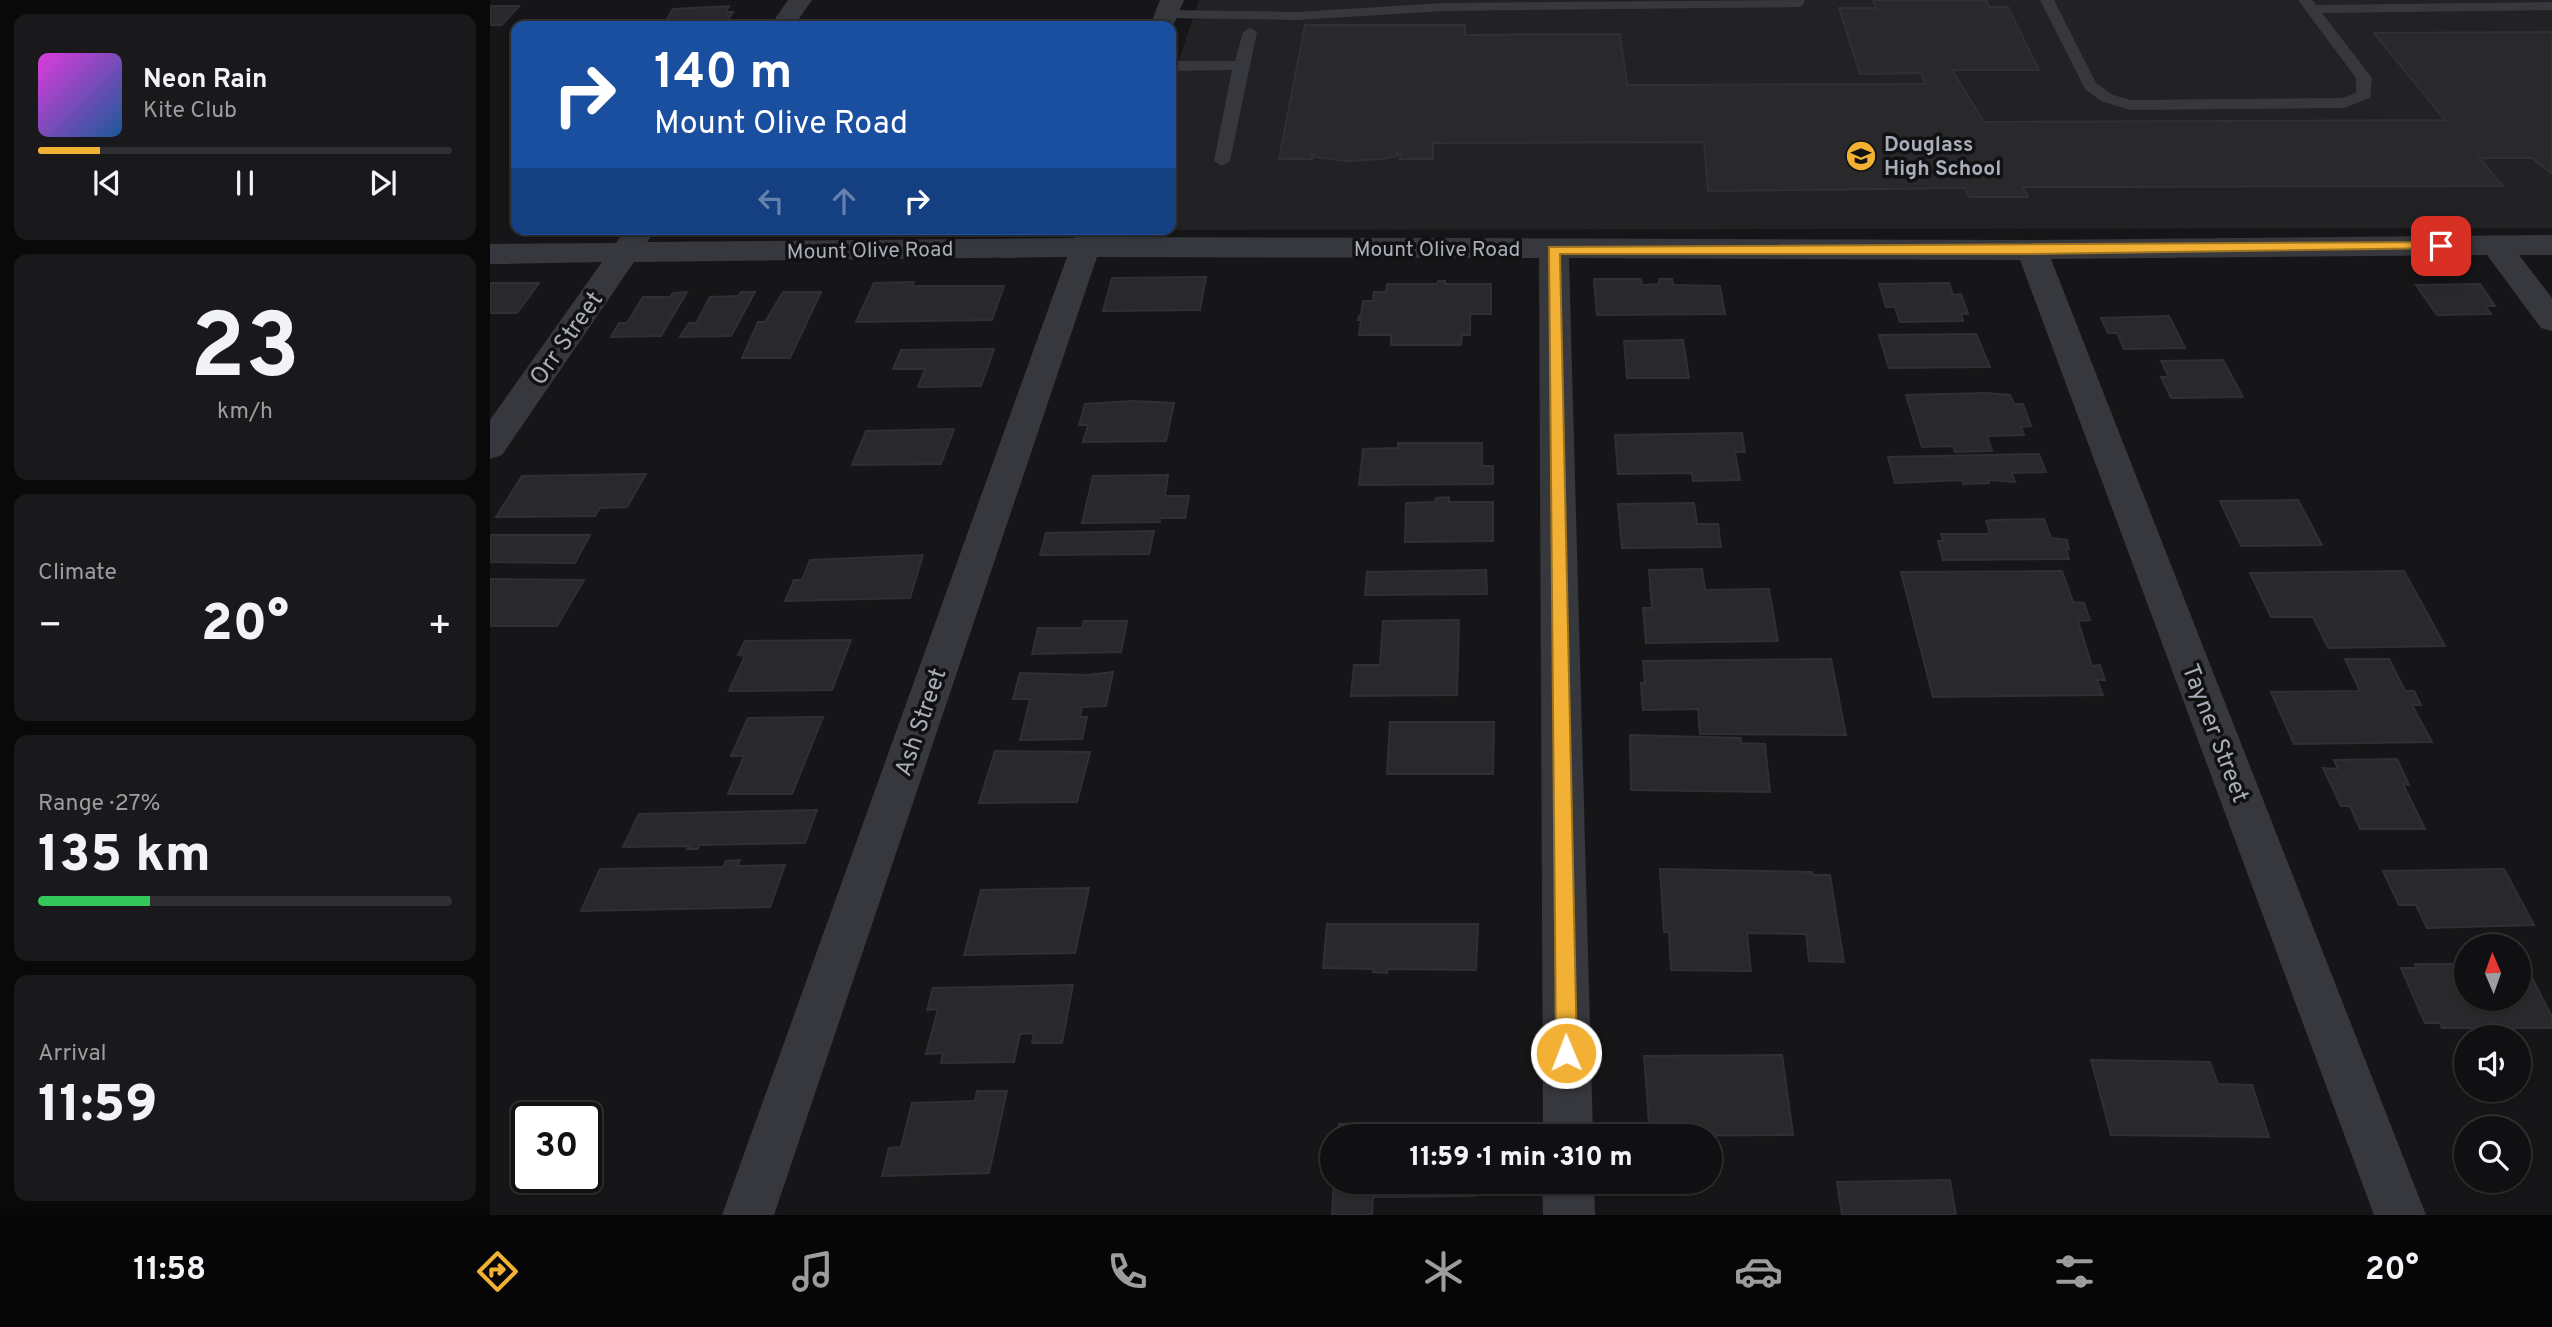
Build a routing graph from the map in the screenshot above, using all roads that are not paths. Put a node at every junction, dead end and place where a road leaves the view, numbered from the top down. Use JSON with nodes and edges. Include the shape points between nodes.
{"nodes":[{"id":1,"x":800,"y":0,"type":"edge"},
{"id":2,"x":1246,"y":0,"type":"edge"},
{"id":3,"x":1318,"y":0,"type":"edge"},
{"id":4,"x":1798,"y":0,"type":"edge"},
{"id":5,"x":2047,"y":0,"type":"edge"},
{"id":6,"x":1661,"y":2,"type":"edge"},
{"id":7,"x":2309,"y":4,"type":"edge"},
{"id":8,"x":2552,"y":6,"type":"edge"},
{"id":9,"x":1380,"y":11,"type":"junction"},
{"id":10,"x":1167,"y":14,"type":"edge"},
{"id":11,"x":1241,"y":15,"type":"junction"},
{"id":12,"x":785,"y":21,"type":"edge"},
{"id":13,"x":1250,"y":32,"type":"dead end"},
{"id":14,"x":1241,"y":65,"type":"junction"},
{"id":15,"x":1176,"y":66,"type":"edge"},
{"id":16,"x":1222,"y":161,"type":"dead end"},
{"id":17,"x":1088,"y":238,"type":"edge"},
{"id":18,"x":633,"y":241,"type":"edge"},
{"id":19,"x":2495,"y":245,"type":"junction"},
{"id":20,"x":2552,"y":245,"type":"edge"},
{"id":21,"x":1554,"y":250,"type":"junction"},
{"id":22,"x":2032,"y":250,"type":"junction"},
{"id":23,"x":490,"y":254,"type":"edge"},
{"id":24,"x":2552,"y":320,"type":"edge"},
{"id":25,"x":490,"y":446,"type":"edge"},
{"id":26,"x":1568,"y":1124,"type":"edge"},
{"id":27,"x":1569,"y":1194,"type":"edge"},
{"id":28,"x":748,"y":1215,"type":"edge"},
{"id":29,"x":1569,"y":1215,"type":"edge"},
{"id":30,"x":2400,"y":1215,"type":"edge"}],
"edges":[{"from":1,"to":12,"type":"street"},
{"from":2,"to":11,"type":"lane"},
{"from":3,"to":9,"type":"lane"},
{"from":4,"to":6,"type":"lane","via":[[1797,4]]},
{"from":5,"to":7,"type":"lane","via":[[2090,86],[2107,98],[2130,105],[2344,103],[2364,94],[2364,78]]},
{"from":6,"to":9,"type":"lane"},
{"from":7,"to":8,"type":"lane"},
{"from":9,"to":11,"type":"lane"},
{"from":10,"to":11,"type":"lane"},
{"from":13,"to":14,"type":"lane"},
{"from":14,"to":15,"type":"lane"},
{"from":14,"to":16,"type":"lane"},
{"from":17,"to":18,"type":"street","name":"Mount Olive Road"},
{"from":17,"to":21,"type":"street","name":"Mount Olive Road"},
{"from":17,"to":28,"type":"street","name":"Ash Street"},
{"from":18,"to":23,"type":"street","name":"Mount Olive Road"},
{"from":18,"to":25,"type":"street","name":"Orr Street"},
{"from":19,"to":20,"type":"street","name":"Mount Olive Road"},
{"from":19,"to":22,"type":"street","name":"Mount Olive Road"},
{"from":19,"to":24,"type":"street"},
{"from":21,"to":22,"type":"street","name":"Mount Olive Road"},
{"from":21,"to":26,"type":"street"},
{"from":22,"to":30,"type":"street","name":"Tayner Street"},
{"from":27,"to":29,"type":"street"}]}
